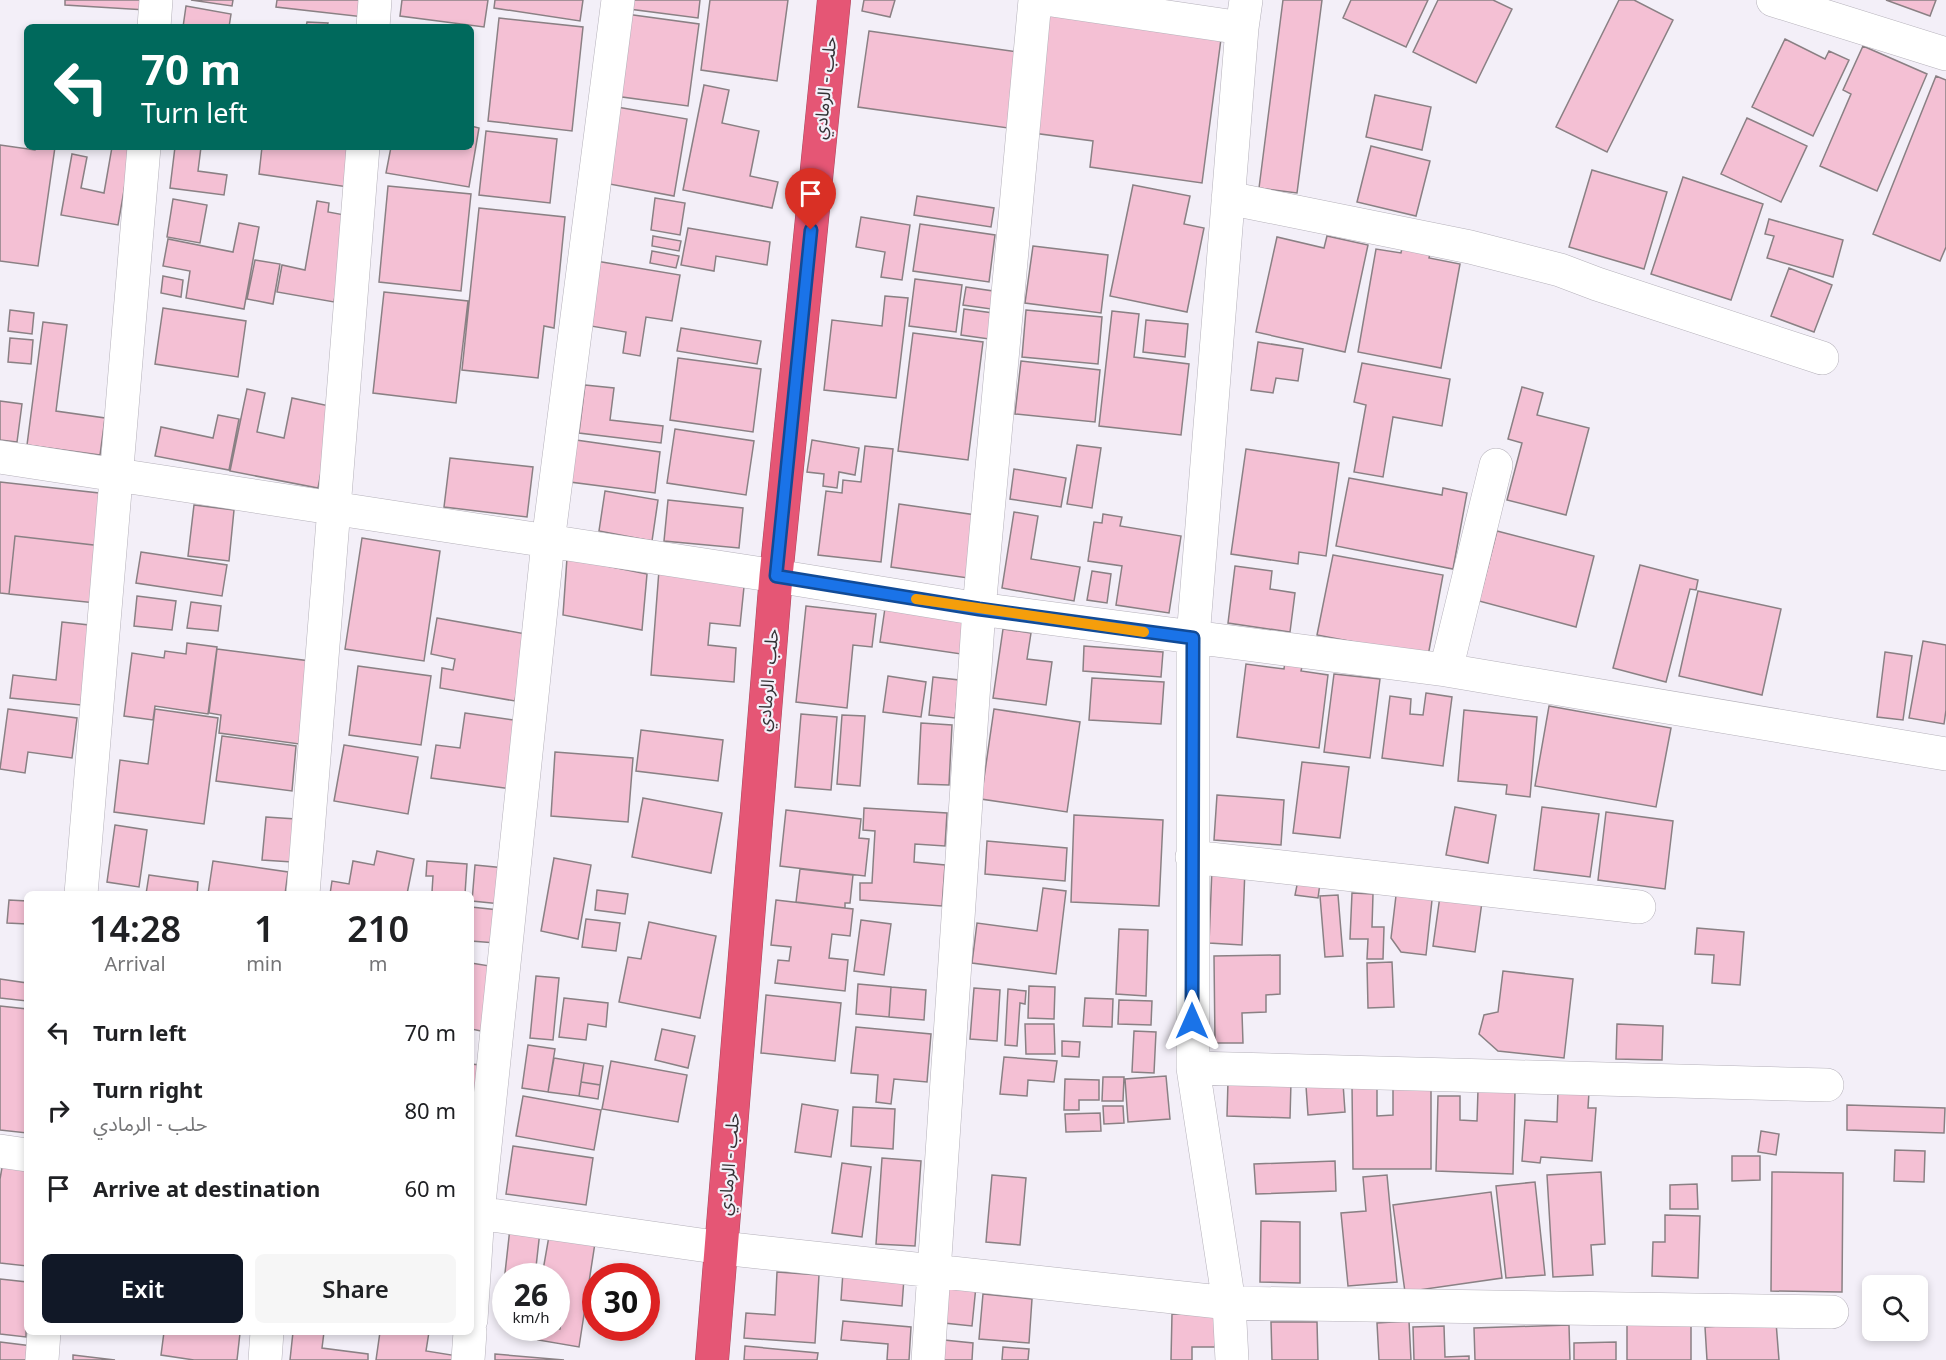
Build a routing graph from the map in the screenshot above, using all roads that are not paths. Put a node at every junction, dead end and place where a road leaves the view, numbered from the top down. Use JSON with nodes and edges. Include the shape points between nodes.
{"nodes":[{"id":1,"x":156,"y":0,"type":"edge"},
{"id":2,"x":375,"y":0,"type":"edge"},
{"id":3,"x":618,"y":0,"type":"edge"},
{"id":4,"x":834,"y":0,"type":"edge"},
{"id":5,"x":1035,"y":0,"type":"edge"},
{"id":6,"x":1052,"y":0,"type":"edge"},
{"id":7,"x":1773,"y":0,"type":"edge"},
{"id":8,"x":1827,"y":7,"type":"edge"},
{"id":9,"x":1244,"y":14,"type":"edge"},
{"id":10,"x":154,"y":24,"type":"edge"},
{"id":11,"x":373,"y":24,"type":"edge"},
{"id":12,"x":1946,"y":54,"type":"edge"},
{"id":13,"x":144,"y":150,"type":"edge"},
{"id":14,"x":363,"y":150,"type":"edge"},
{"id":15,"x":1228,"y":198,"type":"junction"},
{"id":16,"x":1822,"y":358,"type":"dead end"},
{"id":17,"x":0,"y":457,"type":"edge"},
{"id":18,"x":1496,"y":465,"type":"dead end"},
{"id":19,"x":117,"y":475,"type":"junction"},
{"id":20,"x":334,"y":509,"type":"junction"},
{"id":21,"x":548,"y":542,"type":"junction"},
{"id":22,"x":776,"y":576,"type":"junction"},
{"id":23,"x":979,"y":609,"type":"junction"},
{"id":24,"x":1193,"y":638,"type":"junction"},
{"id":25,"x":1446,"y":670,"type":"junction"},
{"id":26,"x":1946,"y":754,"type":"edge"},
{"id":27,"x":1192,"y":857,"type":"junction"},
{"id":28,"x":81,"y":891,"type":"edge"},
{"id":29,"x":303,"y":891,"type":"edge"},
{"id":30,"x":1639,"y":907,"type":"dead end"},
{"id":31,"x":1193,"y":1068,"type":"junction"},
{"id":32,"x":1827,"y":1085,"type":"dead end"},
{"id":33,"x":0,"y":1151,"type":"edge"},
{"id":34,"x":24,"y":1155,"type":"edge"},
{"id":35,"x":474,"y":1212,"type":"edge"},
{"id":36,"x":722,"y":1248,"type":"junction"},
{"id":37,"x":935,"y":1271,"type":"junction"},
{"id":38,"x":1229,"y":1303,"type":"junction"},
{"id":39,"x":1832,"y":1312,"type":"dead end"},
{"id":40,"x":44,"y":1335,"type":"edge"},
{"id":41,"x":267,"y":1335,"type":"edge"},
{"id":42,"x":470,"y":1335,"type":"edge"},
{"id":43,"x":42,"y":1360,"type":"edge"},
{"id":44,"x":265,"y":1360,"type":"edge"},
{"id":45,"x":468,"y":1360,"type":"edge"},
{"id":46,"x":712,"y":1360,"type":"edge"},
{"id":47,"x":928,"y":1360,"type":"edge"},
{"id":48,"x":1232,"y":1360,"type":"edge"}],
"edges":[{"from":1,"to":10,"type":"street"},
{"from":2,"to":11,"type":"street"},
{"from":3,"to":21,"type":"street"},
{"from":4,"to":22,"type":"highway","name":"حلب - الرمادي"},
{"from":5,"to":23,"type":"street"},
{"from":6,"to":9,"type":"street"},
{"from":7,"to":8,"type":"street"},
{"from":8,"to":12,"type":"street"},
{"from":9,"to":15,"type":"street"},
{"from":13,"to":19,"type":"street"},
{"from":14,"to":20,"type":"street"},
{"from":15,"to":16,"type":"street","via":[[1470,247],[1560,270]]},
{"from":15,"to":24,"type":"street"},
{"from":17,"to":19,"type":"street"},
{"from":18,"to":25,"type":"street"},
{"from":19,"to":20,"type":"street"},
{"from":19,"to":28,"type":"street"},
{"from":20,"to":21,"type":"street"},
{"from":20,"to":29,"type":"street"},
{"from":21,"to":22,"type":"street"},
{"from":21,"to":35,"type":"street"},
{"from":22,"to":23,"type":"street"},
{"from":22,"to":36,"type":"highway","name":"حلب - الرمادي"},
{"from":23,"to":24,"type":"street"},
{"from":23,"to":37,"type":"street"},
{"from":24,"to":25,"type":"street"},
{"from":24,"to":27,"type":"street"},
{"from":25,"to":26,"type":"street"},
{"from":27,"to":30,"type":"street"},
{"from":27,"to":31,"type":"street"},
{"from":31,"to":32,"type":"street"},
{"from":31,"to":38,"type":"street"},
{"from":33,"to":34,"type":"street"},
{"from":35,"to":36,"type":"street"},
{"from":36,"to":37,"type":"street"},
{"from":36,"to":46,"type":"highway","name":"حلب - الرمادي"},
{"from":37,"to":38,"type":"street"},
{"from":37,"to":47,"type":"street"},
{"from":38,"to":39,"type":"street"},
{"from":38,"to":48,"type":"street"},
{"from":40,"to":43,"type":"street"},
{"from":41,"to":44,"type":"street"},
{"from":42,"to":45,"type":"street"}]}
